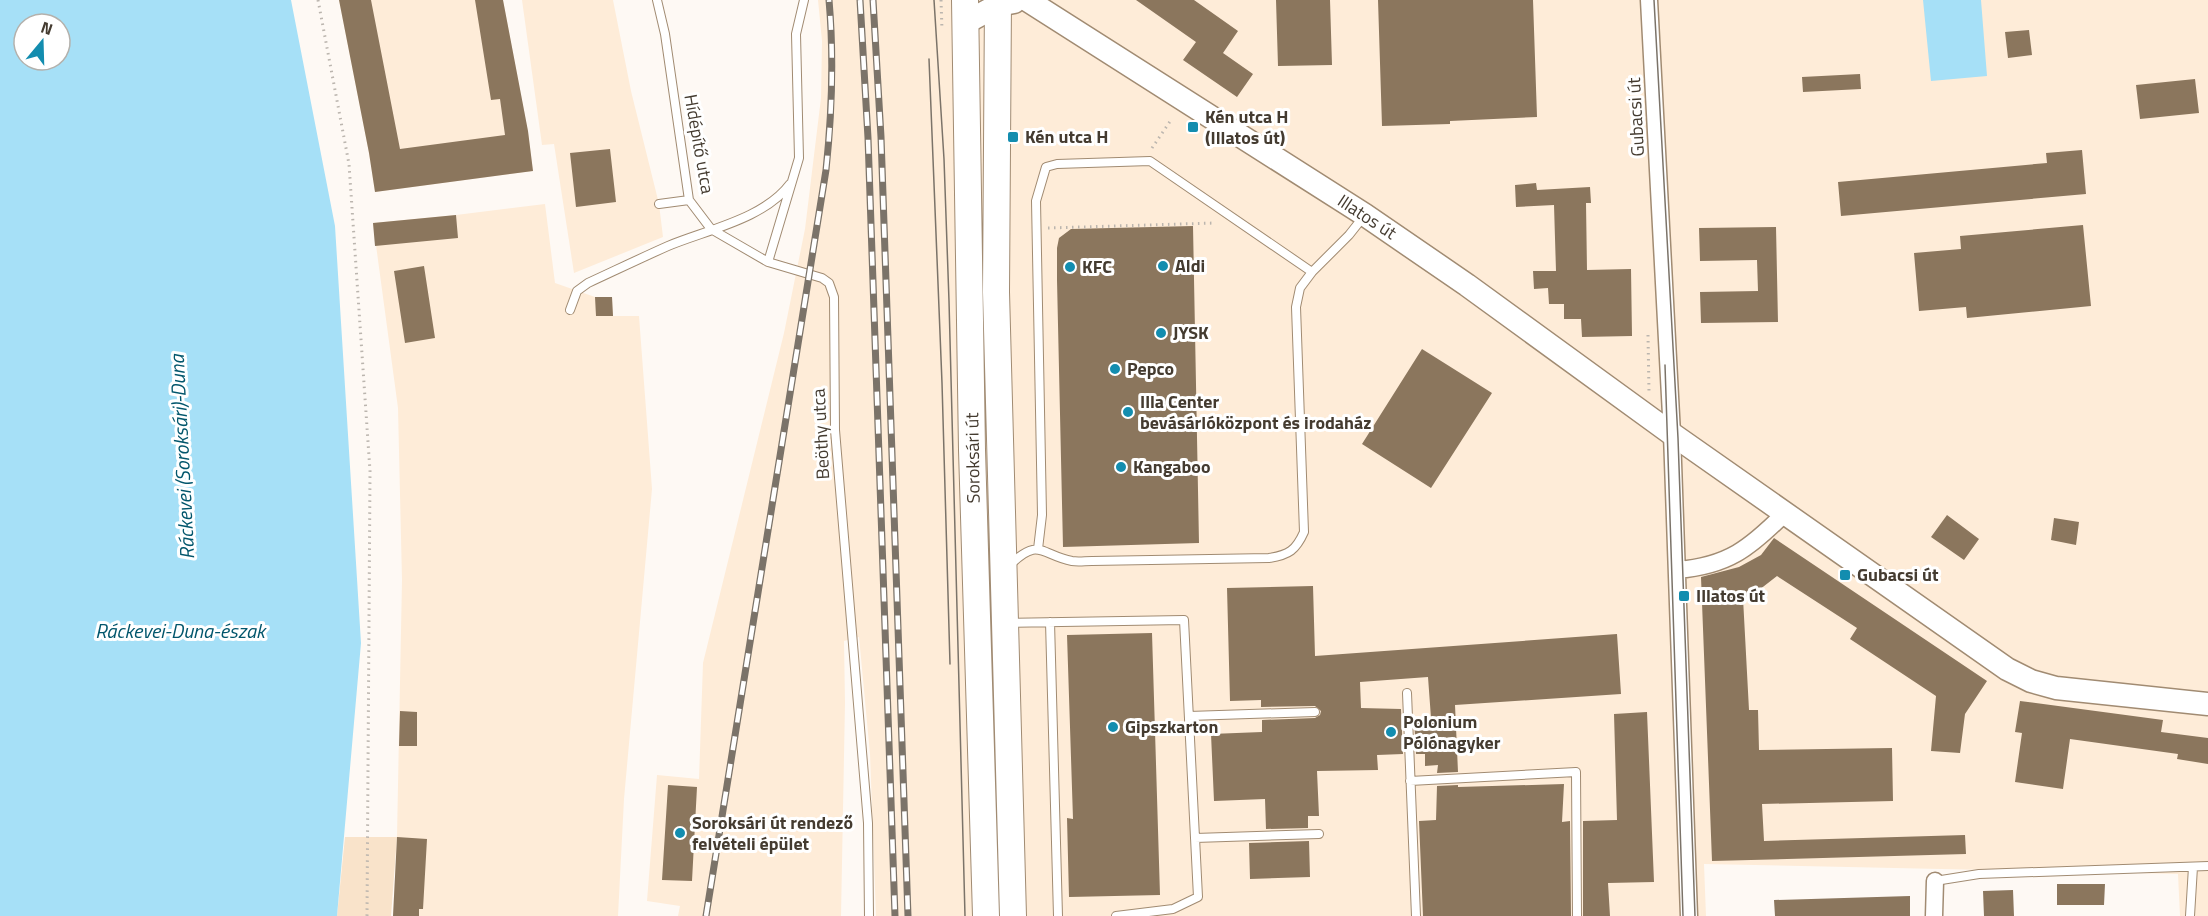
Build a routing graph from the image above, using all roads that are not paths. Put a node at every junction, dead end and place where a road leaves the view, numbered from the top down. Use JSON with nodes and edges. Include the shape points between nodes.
{"nodes":[{"id":1,"x":657,"y":0,"type":"edge"},
{"id":2,"x":804,"y":0,"type":"edge"},
{"id":3,"x":1027,"y":0,"type":"edge"},
{"id":4,"x":1649,"y":0,"type":"edge"},
{"id":5,"x":998,"y":2,"type":"edge"},
{"id":6,"x":965,"y":11,"type":"edge"},
{"id":7,"x":794,"y":177,"type":"junction"},
{"id":8,"x":689,"y":200,"type":"junction"},
{"id":9,"x":659,"y":204,"type":"dead end"},
{"id":10,"x":1365,"y":215,"type":"junction"},
{"id":11,"x":711,"y":229,"type":"junction"},
{"id":12,"x":768,"y":261,"type":"junction"},
{"id":13,"x":1312,"y":272,"type":"junction"},
{"id":14,"x":570,"y":310,"type":"dead end"},
{"id":15,"x":1672,"y":434,"type":"junction"},
{"id":16,"x":1785,"y":513,"type":"junction"},
{"id":17,"x":1038,"y":549,"type":"junction"},
{"id":18,"x":1677,"y":570,"type":"junction"},
{"id":19,"x":1003,"y":577,"type":"junction"},
{"id":20,"x":1050,"y":622,"type":"junction"},
{"id":21,"x":1004,"y":623,"type":"junction"},
{"id":22,"x":1407,"y":693,"type":"dead end"},
{"id":23,"x":2208,"y":704,"type":"edge"},
{"id":24,"x":1315,"y":712,"type":"dead end"},
{"id":25,"x":1189,"y":716,"type":"junction"},
{"id":26,"x":1410,"y":782,"type":"junction"},
{"id":27,"x":1319,"y":834,"type":"dead end"},
{"id":28,"x":1195,"y":838,"type":"junction"},
{"id":29,"x":2208,"y":866,"type":"edge"},
{"id":30,"x":2193,"y":867,"type":"junction"},
{"id":31,"x":1935,"y":881,"type":"joint"},
{"id":32,"x":869,"y":916,"type":"edge"},
{"id":33,"x":986,"y":916,"type":"edge"},
{"id":34,"x":1012,"y":916,"type":"edge"},
{"id":35,"x":1058,"y":916,"type":"edge"},
{"id":36,"x":1116,"y":916,"type":"edge"},
{"id":37,"x":1416,"y":916,"type":"edge"},
{"id":38,"x":1577,"y":916,"type":"edge"},
{"id":39,"x":1689,"y":916,"type":"edge"},
{"id":40,"x":1934,"y":916,"type":"edge"},
{"id":41,"x":2190,"y":916,"type":"edge"}],
"edges":[{"from":1,"to":8,"type":"lane","name":"Hídépítő utca"},
{"from":2,"to":7,"type":"lane","via":[[796,34],[800,138]]},
{"from":3,"to":5,"type":"street","name":"Illatos út"},
{"from":3,"to":10,"type":"street","name":"Illatos út"},
{"from":4,"to":15,"type":"street","name":"Gubacsi út"},
{"from":5,"to":6,"type":"street","name":"Illatos út"},
{"from":5,"to":19,"type":"main road","name":"Soroksári út","via":[[996,292]]},
{"from":6,"to":33,"type":"main road","name":"Soroksári út"},
{"from":7,"to":11,"type":"lane","via":[[784,191],[753,213]]},
{"from":7,"to":12,"type":"lane"},
{"from":8,"to":9,"type":"lane"},
{"from":8,"to":11,"type":"lane","name":"Hídépítő utca"},
{"from":10,"to":13,"type":"lane"},
{"from":10,"to":15,"type":"street","name":"Illatos út"},
{"from":11,"to":12,"type":"lane","name":"Beöthy utca"},
{"from":11,"to":14,"type":"lane","via":[[588,283],[577,291]]},
{"from":12,"to":32,"type":"lane","name":"Beöthy utca","via":[[822,278],[829,283],[834,297],[835,430],[868,823]]},
{"from":13,"to":17,"type":"lane","via":[[1300,288],[1296,307],[1304,532],[1298,546],[1284,556],[1269,558],[1092,561],[1072,561]]},
{"from":13,"to":17,"type":"lane","via":[[1150,161],[1046,167],[1036,201],[1042,515]]},
{"from":15,"to":16,"type":"street","name":"Illatos út"},
{"from":15,"to":18,"type":"street","name":"Gubacsi út"},
{"from":16,"to":18,"type":"street","via":[[1760,538],[1732,557],[1706,567]]},
{"from":16,"to":23,"type":"street","name":"Illatos út","via":[[2007,669],[2031,681],[2056,688]]},
{"from":17,"to":19,"type":"lane","via":[[1019,557]]},
{"from":18,"to":39,"type":"street","name":"Gubacsi út"},
{"from":19,"to":21,"type":"main road","name":"Soroksári út"},
{"from":20,"to":21,"type":"lane"},
{"from":20,"to":25,"type":"lane","via":[[1184,620]]},
{"from":20,"to":35,"type":"lane"},
{"from":21,"to":34,"type":"main road","name":"Soroksári út"},
{"from":22,"to":26,"type":"lane"},
{"from":24,"to":25,"type":"lane"},
{"from":25,"to":28,"type":"lane"},
{"from":26,"to":37,"type":"lane"},
{"from":26,"to":38,"type":"lane","via":[[1576,772]]},
{"from":27,"to":28,"type":"lane"},
{"from":28,"to":36,"type":"lane","via":[[1198,897],[1173,909]]},
{"from":29,"to":30,"type":"lane"},
{"from":30,"to":31,"type":"lane","via":[[1979,873]]},
{"from":30,"to":41,"type":"lane"},
{"from":31,"to":40,"type":"street"}]}
